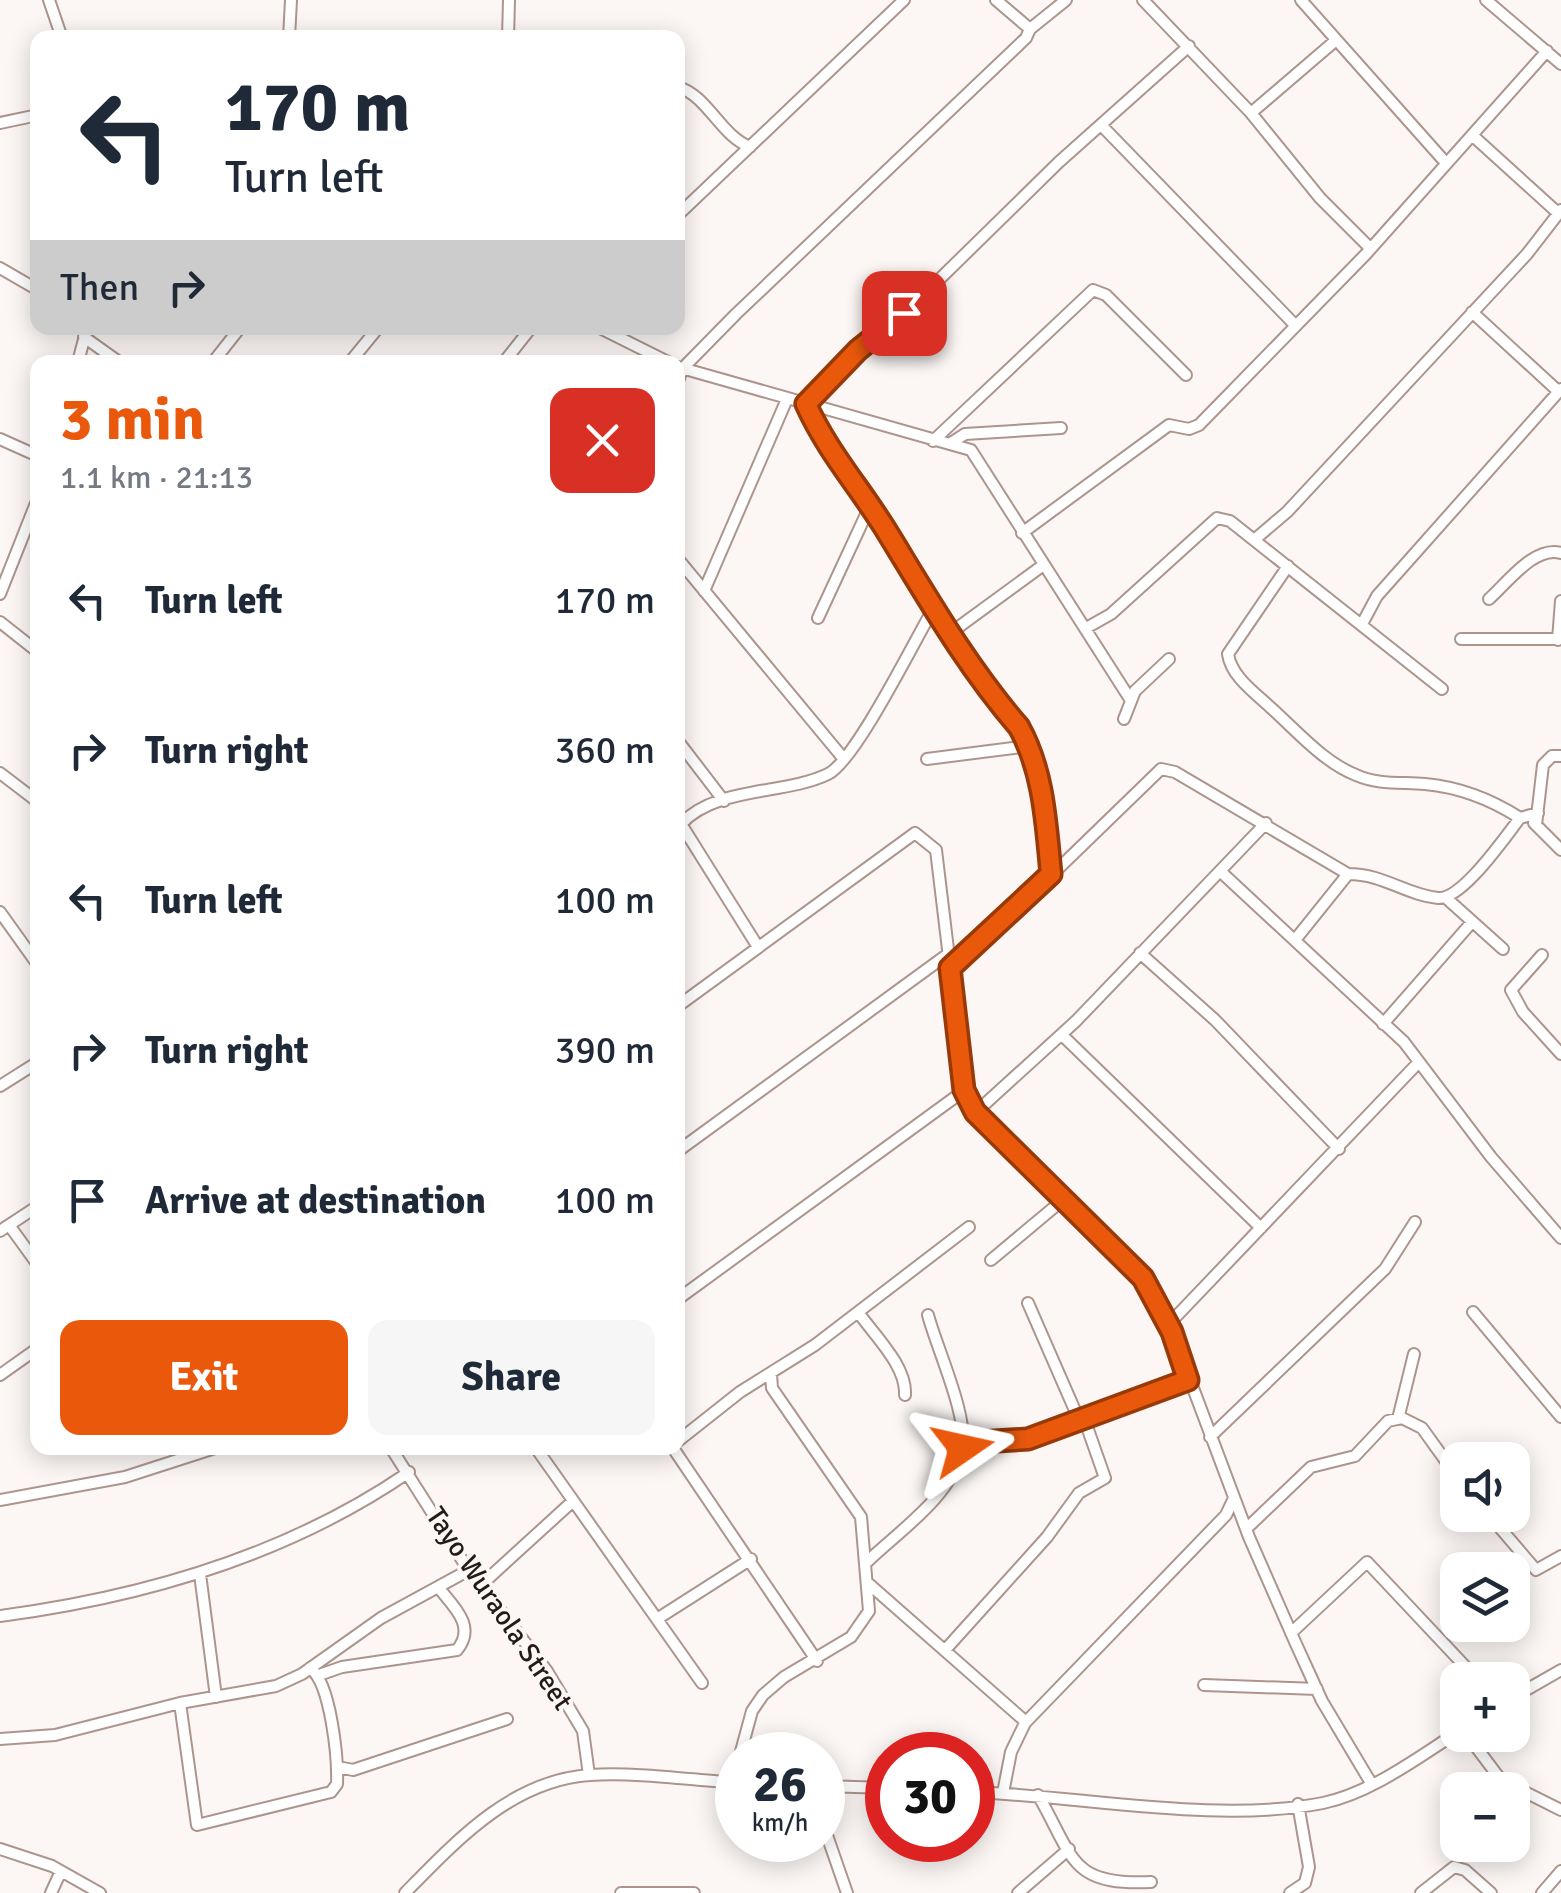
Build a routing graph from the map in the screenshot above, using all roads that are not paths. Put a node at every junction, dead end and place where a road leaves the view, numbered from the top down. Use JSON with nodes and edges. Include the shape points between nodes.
{"nodes":[{"id":1,"x":49,"y":0,"type":"edge"},
{"id":2,"x":291,"y":0,"type":"edge"},
{"id":3,"x":509,"y":0,"type":"edge"},
{"id":4,"x":904,"y":0,"type":"edge"},
{"id":5,"x":996,"y":0,"type":"edge"},
{"id":6,"x":1066,"y":0,"type":"edge"},
{"id":7,"x":1143,"y":0,"type":"edge"},
{"id":8,"x":1301,"y":0,"type":"edge"},
{"id":9,"x":1486,"y":0,"type":"edge"},
{"id":10,"x":59,"y":30,"type":"edge"},
{"id":11,"x":289,"y":30,"type":"edge"},
{"id":12,"x":508,"y":30,"type":"edge"},
{"id":13,"x":1030,"y":30,"type":"junction"},
{"id":14,"x":1334,"y":42,"type":"junction"},
{"id":15,"x":1188,"y":46,"type":"junction"},
{"id":16,"x":1548,"y":51,"type":"junction"},
{"id":17,"x":1561,"y":64,"type":"edge"},
{"id":18,"x":685,"y":90,"type":"edge"},
{"id":19,"x":1251,"y":113,"type":"junction"},
{"id":20,"x":30,"y":117,"type":"edge"},
{"id":21,"x":0,"y":123,"type":"edge"},
{"id":22,"x":1103,"y":126,"type":"junction"},
{"id":23,"x":1472,"y":135,"type":"junction"},
{"id":24,"x":738,"y":142,"type":"junction"},
{"id":25,"x":750,"y":146,"type":"junction"},
{"id":26,"x":738,"y":158,"type":"junction"},
{"id":27,"x":1446,"y":163,"type":"junction"},
{"id":28,"x":685,"y":208,"type":"edge"},
{"id":29,"x":1560,"y":212,"type":"edge"},
{"id":30,"x":1370,"y":248,"type":"junction"},
{"id":31,"x":0,"y":268,"type":"edge"},
{"id":32,"x":30,"y":285,"type":"edge"},
{"id":33,"x":1472,"y":312,"type":"junction"},
{"id":34,"x":1295,"y":325,"type":"junction"},
{"id":35,"x":89,"y":335,"type":"edge"},
{"id":36,"x":234,"y":335,"type":"edge"},
{"id":37,"x":372,"y":335,"type":"edge"},
{"id":38,"x":525,"y":335,"type":"edge"},
{"id":39,"x":611,"y":335,"type":"edge"},
{"id":40,"x":111,"y":355,"type":"edge"},
{"id":41,"x":219,"y":355,"type":"edge"},
{"id":42,"x":356,"y":355,"type":"edge"},
{"id":43,"x":510,"y":355,"type":"edge"},
{"id":44,"x":642,"y":355,"type":"edge"},
{"id":45,"x":685,"y":363,"type":"edge"},
{"id":46,"x":685,"y":369,"type":"edge"},
{"id":47,"x":1186,"y":375,"type":"dead end"},
{"id":48,"x":1560,"y":391,"type":"edge"},
{"id":49,"x":787,"y":400,"type":"junction"},
{"id":50,"x":806,"y":404,"type":"junction"},
{"id":51,"x":1061,"y":428,"type":"dead end"},
{"id":52,"x":0,"y":440,"type":"edge"},
{"id":53,"x":932,"y":442,"type":"junction"},
{"id":54,"x":951,"y":443,"type":"junction"},
{"id":55,"x":30,"y":453,"type":"edge"},
{"id":56,"x":869,"y":508,"type":"junction"},
{"id":57,"x":30,"y":518,"type":"edge"},
{"id":58,"x":1022,"y":532,"type":"junction"},
{"id":59,"x":1254,"y":540,"type":"junction"},
{"id":60,"x":1561,"y":553,"type":"edge"},
{"id":61,"x":1042,"y":566,"type":"junction"},
{"id":62,"x":1288,"y":566,"type":"junction"},
{"id":63,"x":685,"y":568,"type":"edge"},
{"id":64,"x":704,"y":591,"type":"junction"},
{"id":65,"x":0,"y":594,"type":"edge"},
{"id":66,"x":1488,"y":599,"type":"dead end"},
{"id":67,"x":1561,"y":600,"type":"edge"},
{"id":68,"x":932,"y":610,"type":"junction"},
{"id":69,"x":818,"y":618,"type":"dead end"},
{"id":70,"x":0,"y":622,"type":"edge"},
{"id":71,"x":1362,"y":624,"type":"junction"},
{"id":72,"x":1088,"y":628,"type":"junction"},
{"id":73,"x":949,"y":634,"type":"junction"},
{"id":74,"x":1461,"y":639,"type":"dead end"},
{"id":75,"x":1560,"y":640,"type":"edge"},
{"id":76,"x":30,"y":646,"type":"edge"},
{"id":77,"x":1169,"y":659,"type":"dead end"},
{"id":78,"x":1442,"y":689,"type":"dead end"},
{"id":79,"x":1130,"y":699,"type":"junction"},
{"id":80,"x":1124,"y":719,"type":"dead end"},
{"id":81,"x":1029,"y":746,"type":"junction"},
{"id":82,"x":685,"y":750,"type":"edge"},
{"id":83,"x":1561,"y":756,"type":"edge"},
{"id":84,"x":844,"y":758,"type":"junction"},
{"id":85,"x":927,"y":760,"type":"dead end"},
{"id":86,"x":0,"y":773,"type":"edge"},
{"id":87,"x":30,"y":796,"type":"edge"},
{"id":88,"x":724,"y":801,"type":"junction"},
{"id":89,"x":1530,"y":819,"type":"junction"},
{"id":90,"x":685,"y":820,"type":"edge"},
{"id":91,"x":1266,"y":823,"type":"junction"},
{"id":92,"x":685,"y":833,"type":"edge"},
{"id":93,"x":1561,"y":850,"type":"edge"},
{"id":94,"x":1220,"y":872,"type":"junction"},
{"id":95,"x":1051,"y":874,"type":"junction"},
{"id":96,"x":1348,"y":874,"type":"junction"},
{"id":97,"x":1446,"y":897,"type":"junction"},
{"id":98,"x":0,"y":912,"type":"edge"},
{"id":99,"x":1472,"y":922,"type":"junction"},
{"id":100,"x":1296,"y":940,"type":"junction"},
{"id":101,"x":758,"y":947,"type":"junction"},
{"id":102,"x":1502,"y":948,"type":"dead end"},
{"id":103,"x":30,"y":953,"type":"edge"},
{"id":104,"x":1140,"y":953,"type":"junction"},
{"id":105,"x":948,"y":954,"type":"junction"},
{"id":106,"x":1542,"y":955,"type":"dead end"},
{"id":107,"x":950,"y":968,"type":"junction"},
{"id":108,"x":685,"y":1001,"type":"edge"},
{"id":109,"x":1383,"y":1024,"type":"junction"},
{"id":110,"x":1062,"y":1035,"type":"junction"},
{"id":111,"x":1561,"y":1054,"type":"edge"},
{"id":112,"x":1418,"y":1064,"type":"junction"},
{"id":113,"x":30,"y":1067,"type":"edge"},
{"id":114,"x":0,"y":1086,"type":"edge"},
{"id":115,"x":964,"y":1090,"type":"junction"},
{"id":116,"x":975,"y":1112,"type":"junction"},
{"id":117,"x":685,"y":1147,"type":"edge"},
{"id":118,"x":1339,"y":1149,"type":"junction"},
{"id":119,"x":1064,"y":1200,"type":"junction"},
{"id":120,"x":30,"y":1211,"type":"edge"},
{"id":121,"x":1415,"y":1222,"type":"dead end"},
{"id":122,"x":969,"y":1227,"type":"dead end"},
{"id":123,"x":4,"y":1228,"type":"edge"},
{"id":124,"x":1261,"y":1228,"type":"junction"},
{"id":125,"x":1561,"y":1238,"type":"edge"},
{"id":126,"x":30,"y":1256,"type":"edge"},
{"id":127,"x":991,"y":1260,"type":"dead end"},
{"id":128,"x":685,"y":1294,"type":"edge"},
{"id":129,"x":1028,"y":1304,"type":"dead end"},
{"id":130,"x":858,"y":1312,"type":"junction"},
{"id":131,"x":1473,"y":1312,"type":"dead end"},
{"id":132,"x":928,"y":1315,"type":"dead end"},
{"id":133,"x":1168,"y":1325,"type":"junction"},
{"id":134,"x":30,"y":1354,"type":"edge"},
{"id":135,"x":1414,"y":1354,"type":"dead end"},
{"id":136,"x":770,"y":1374,"type":"junction"},
{"id":137,"x":0,"y":1375,"type":"edge"},
{"id":138,"x":1188,"y":1380,"type":"junction"},
{"id":139,"x":757,"y":1382,"type":"junction"},
{"id":140,"x":772,"y":1388,"type":"junction"},
{"id":141,"x":905,"y":1395,"type":"dead end"},
{"id":142,"x":1561,"y":1416,"type":"edge"},
{"id":143,"x":1398,"y":1418,"type":"junction"},
{"id":144,"x":1083,"y":1421,"type":"junction"},
{"id":145,"x":685,"y":1436,"type":"edge"},
{"id":146,"x":1210,"y":1437,"type":"junction"},
{"id":147,"x":963,"y":1443,"type":"junction"},
{"id":148,"x":1440,"y":1453,"type":"edge"},
{"id":149,"x":193,"y":1455,"type":"edge"},
{"id":150,"x":396,"y":1455,"type":"edge"},
{"id":151,"x":541,"y":1455,"type":"edge"},
{"id":152,"x":682,"y":1455,"type":"edge"},
{"id":153,"x":408,"y":1472,"type":"junction"},
{"id":154,"x":1234,"y":1498,"type":"junction"},
{"id":155,"x":0,"y":1500,"type":"edge"},
{"id":156,"x":574,"y":1501,"type":"junction"},
{"id":157,"x":1226,"y":1515,"type":"junction"},
{"id":158,"x":1244,"y":1523,"type":"junction"},
{"id":159,"x":1504,"y":1532,"type":"edge"},
{"id":160,"x":1561,"y":1556,"type":"edge"},
{"id":161,"x":751,"y":1559,"type":"junction"},
{"id":162,"x":867,"y":1562,"type":"junction"},
{"id":163,"x":469,"y":1570,"type":"junction"},
{"id":164,"x":200,"y":1574,"type":"junction"},
{"id":165,"x":869,"y":1584,"type":"junction"},
{"id":166,"x":481,"y":1585,"type":"junction"},
{"id":167,"x":438,"y":1587,"type":"junction"},
{"id":168,"x":0,"y":1616,"type":"edge"},
{"id":169,"x":657,"y":1619,"type":"junction"},
{"id":170,"x":1291,"y":1632,"type":"junction"},
{"id":171,"x":946,"y":1648,"type":"junction"},
{"id":172,"x":818,"y":1660,"type":"junction"},
{"id":173,"x":1461,"y":1662,"type":"edge"},
{"id":174,"x":1561,"y":1670,"type":"edge"},
{"id":175,"x":314,"y":1671,"type":"junction"},
{"id":176,"x":702,"y":1682,"type":"dead end"},
{"id":177,"x":1204,"y":1685,"type":"dead end"},
{"id":178,"x":1530,"y":1688,"type":"edge"},
{"id":179,"x":1317,"y":1689,"type":"junction"},
{"id":180,"x":216,"y":1697,"type":"junction"},
{"id":181,"x":180,"y":1702,"type":"junction"},
{"id":182,"x":507,"y":1719,"type":"dead end"},
{"id":183,"x":1026,"y":1722,"type":"junction"},
{"id":184,"x":746,"y":1732,"type":"edge"},
{"id":185,"x":0,"y":1739,"type":"edge"},
{"id":186,"x":1440,"y":1743,"type":"edge"},
{"id":187,"x":1479,"y":1752,"type":"edge"},
{"id":188,"x":338,"y":1767,"type":"junction"},
{"id":189,"x":589,"y":1775,"type":"junction"},
{"id":190,"x":715,"y":1778,"type":"edge"},
{"id":191,"x":1371,"y":1783,"type":"junction"},
{"id":192,"x":995,"y":1793,"type":"edge"},
{"id":193,"x":1003,"y":1793,"type":"junction"},
{"id":194,"x":1038,"y":1796,"type":"junction"},
{"id":195,"x":1298,"y":1804,"type":"junction"},
{"id":196,"x":1561,"y":1810,"type":"edge"},
{"id":197,"x":0,"y":1849,"type":"edge"},
{"id":198,"x":1069,"y":1849,"type":"junction"},
{"id":199,"x":836,"y":1862,"type":"edge"},
{"id":200,"x":61,"y":1871,"type":"junction"},
{"id":201,"x":1561,"y":1871,"type":"edge"},
{"id":202,"x":1151,"y":1882,"type":"dead end"},
{"id":203,"x":1114,"y":1884,"type":"junction"},
{"id":204,"x":51,"y":1893,"type":"edge"},
{"id":205,"x":100,"y":1893,"type":"edge"},
{"id":206,"x":405,"y":1893,"type":"edge"},
{"id":207,"x":620,"y":1893,"type":"edge"},
{"id":208,"x":694,"y":1893,"type":"edge"},
{"id":209,"x":847,"y":1893,"type":"edge"},
{"id":210,"x":1018,"y":1893,"type":"edge"},
{"id":211,"x":1104,"y":1893,"type":"edge"},
{"id":212,"x":1290,"y":1893,"type":"edge"},
{"id":213,"x":1421,"y":1893,"type":"edge"},
{"id":214,"x":1491,"y":1893,"type":"edge"},
{"id":215,"x":1542,"y":1893,"type":"edge"}],
"edges":[{"from":1,"to":10,"type":"street"},
{"from":2,"to":11,"type":"street"},
{"from":3,"to":12,"type":"street"},
{"from":4,"to":25,"type":"street"},
{"from":5,"to":13,"type":"street"},
{"from":6,"to":13,"type":"street"},
{"from":7,"to":15,"type":"street"},
{"from":8,"to":14,"type":"street"},
{"from":9,"to":16,"type":"street"},
{"from":13,"to":45,"type":"street"},
{"from":14,"to":19,"type":"street"},
{"from":14,"to":27,"type":"street"},
{"from":15,"to":19,"type":"street"},
{"from":15,"to":22,"type":"street"},
{"from":16,"to":17,"type":"street"},
{"from":16,"to":23,"type":"street"},
{"from":18,"to":24,"type":"street"},
{"from":19,"to":30,"type":"street"},
{"from":20,"to":21,"type":"street"},
{"from":22,"to":34,"type":"street"},
{"from":22,"to":50,"type":"street"},
{"from":23,"to":27,"type":"street"},
{"from":23,"to":29,"type":"street"},
{"from":24,"to":25,"type":"street"},
{"from":24,"to":26,"type":"street"},
{"from":25,"to":26,"type":"street"},
{"from":26,"to":28,"type":"street"},
{"from":27,"to":30,"type":"street"},
{"from":29,"to":33,"type":"street"},
{"from":30,"to":34,"type":"street"},
{"from":31,"to":32,"type":"street"},
{"from":33,"to":48,"type":"street"},
{"from":33,"to":59,"type":"street"},
{"from":34,"to":58,"type":"street","via":[[1199,425],[1169,426]]},
{"from":35,"to":40,"type":"street"},
{"from":36,"to":41,"type":"street"},
{"from":37,"to":42,"type":"street"},
{"from":38,"to":43,"type":"street"},
{"from":39,"to":44,"type":"street"},
{"from":46,"to":49,"type":"street"},
{"from":47,"to":53,"type":"street","via":[[1106,295],[1093,290]]},
{"from":48,"to":71,"type":"street","via":[[1376,596]]},
{"from":49,"to":50,"type":"street"},
{"from":49,"to":64,"type":"street"},
{"from":50,"to":53,"type":"street"},
{"from":50,"to":56,"type":"street"},
{"from":51,"to":54,"type":"street","via":[[965,434]]},
{"from":52,"to":55,"type":"street"},
{"from":53,"to":54,"type":"street"},
{"from":54,"to":58,"type":"street","via":[[970,450]]},
{"from":56,"to":68,"type":"street"},
{"from":56,"to":69,"type":"street"},
{"from":57,"to":65,"type":"street"},
{"from":58,"to":61,"type":"street"},
{"from":59,"to":62,"type":"street"},
{"from":59,"to":72,"type":"street","via":[[1230,521],[1211,522]]},
{"from":60,"to":66,"type":"street","via":[[1551,550],[1532,560]]},
{"from":61,"to":72,"type":"street"},
{"from":61,"to":73,"type":"street"},
{"from":62,"to":71,"type":"street"},
{"from":62,"to":89,"type":"street","via":[[1230,647],[1232,669],[1316,749],[1354,775],[1437,786]]},
{"from":63,"to":64,"type":"street"},
{"from":64,"to":84,"type":"street"},
{"from":67,"to":75,"type":"street"},
{"from":68,"to":73,"type":"street"},
{"from":68,"to":84,"type":"street"},
{"from":70,"to":76,"type":"street"},
{"from":71,"to":78,"type":"street"},
{"from":72,"to":79,"type":"street"},
{"from":73,"to":81,"type":"street"},
{"from":74,"to":75,"type":"street"},
{"from":77,"to":79,"type":"street"},
{"from":79,"to":80,"type":"street"},
{"from":81,"to":85,"type":"street"},
{"from":81,"to":95,"type":"street","via":[[1044,802]]},
{"from":82,"to":88,"type":"street"},
{"from":83,"to":89,"type":"street","via":[[1543,765]]},
{"from":84,"to":88,"type":"street","via":[[831,774]]},
{"from":86,"to":87,"type":"street"},
{"from":88,"to":90,"type":"street"},
{"from":89,"to":93,"type":"street"},
{"from":89,"to":97,"type":"street"},
{"from":91,"to":94,"type":"street"},
{"from":91,"to":95,"type":"street","via":[[1161,769]]},
{"from":91,"to":96,"type":"street"},
{"from":92,"to":101,"type":"street"},
{"from":94,"to":100,"type":"street"},
{"from":94,"to":104,"type":"street"},
{"from":95,"to":107,"type":"street"},
{"from":96,"to":97,"type":"street","via":[[1374,874]]},
{"from":96,"to":100,"type":"street"},
{"from":97,"to":99,"type":"street"},
{"from":98,"to":103,"type":"street"},
{"from":99,"to":102,"type":"street"},
{"from":99,"to":109,"type":"street"},
{"from":100,"to":109,"type":"street"},
{"from":101,"to":105,"type":"street","via":[[915,833],[936,850]]},
{"from":101,"to":108,"type":"street"},
{"from":104,"to":110,"type":"street"},
{"from":104,"to":118,"type":"street"},
{"from":105,"to":107,"type":"street"},
{"from":105,"to":117,"type":"street"},
{"from":106,"to":111,"type":"street","via":[[1511,990]]},
{"from":107,"to":115,"type":"street"},
{"from":109,"to":112,"type":"street"},
{"from":110,"to":116,"type":"street"},
{"from":110,"to":124,"type":"street"},
{"from":112,"to":118,"type":"street"},
{"from":112,"to":125,"type":"street"},
{"from":113,"to":114,"type":"street"},
{"from":115,"to":116,"type":"street"},
{"from":115,"to":128,"type":"street"},
{"from":116,"to":119,"type":"street"},
{"from":118,"to":124,"type":"street"},
{"from":119,"to":127,"type":"street"},
{"from":119,"to":133,"type":"street","via":[[1143,1278]]},
{"from":120,"to":123,"type":"street"},
{"from":121,"to":146,"type":"street","via":[[1384,1269]]},
{"from":122,"to":130,"type":"street"},
{"from":123,"to":126,"type":"street"},
{"from":124,"to":133,"type":"street"},
{"from":129,"to":144,"type":"street"},
{"from":130,"to":136,"type":"street"},
{"from":130,"to":141,"type":"street","via":[[896,1365]]},
{"from":131,"to":142,"type":"street"},
{"from":132,"to":147,"type":"street"},
{"from":133,"to":138,"type":"street"},
{"from":134,"to":137,"type":"street"},
{"from":135,"to":143,"type":"street"},
{"from":136,"to":139,"type":"street"},
{"from":136,"to":140,"type":"street"},
{"from":138,"to":144,"type":"street"},
{"from":138,"to":146,"type":"street"},
{"from":139,"to":140,"type":"street"},
{"from":139,"to":145,"type":"street"},
{"from":140,"to":162,"type":"street","via":[[853,1501]]},
{"from":143,"to":148,"type":"street","via":[[1414,1421]]},
{"from":143,"to":158,"type":"street","via":[[1374,1432],[1355,1456],[1311,1468]]},
{"from":144,"to":147,"type":"street","via":[[1028,1439]]},
{"from":144,"to":171,"type":"street","via":[[1105,1478],[1080,1493]]},
{"from":146,"to":154,"type":"street"},
{"from":147,"to":162,"type":"street","via":[[950,1477]]},
{"from":149,"to":155,"type":"street","via":[[125,1478]]},
{"from":150,"to":153,"type":"street","name":"Tayo Wuraola Street"},
{"from":151,"to":156,"type":"street"},
{"from":152,"to":161,"type":"street"},
{"from":153,"to":163,"type":"street","name":"Tayo Wuraola Street"},
{"from":153,"to":164,"type":"street","via":[[352,1509]]},
{"from":154,"to":157,"type":"street"},
{"from":154,"to":158,"type":"street"},
{"from":156,"to":166,"type":"street"},
{"from":156,"to":169,"type":"street"},
{"from":157,"to":158,"type":"street"},
{"from":157,"to":183,"type":"street"},
{"from":158,"to":170,"type":"street"},
{"from":159,"to":160,"type":"street","via":[[1536,1570]]},
{"from":161,"to":169,"type":"street"},
{"from":161,"to":172,"type":"street"},
{"from":162,"to":165,"type":"street"},
{"from":163,"to":166,"type":"street","name":"Tayo Wuraola Street"},
{"from":163,"to":167,"type":"street"},
{"from":164,"to":168,"type":"street","via":[[105,1600]]},
{"from":164,"to":180,"type":"street"},
{"from":165,"to":171,"type":"street"},
{"from":165,"to":172,"type":"street","via":[[863,1623]]},
{"from":166,"to":189,"type":"street","name":"Tayo Wuraola Street","via":[[583,1731]]},
{"from":167,"to":175,"type":"street","via":[[381,1618]]},
{"from":167,"to":175,"type":"street","via":[[465,1624],[458,1650]]},
{"from":169,"to":176,"type":"street"},
{"from":170,"to":173,"type":"street","via":[[1367,1562]]},
{"from":170,"to":179,"type":"street"},
{"from":171,"to":183,"type":"street"},
{"from":172,"to":184,"type":"street","via":[[763,1696]]},
{"from":174,"to":178,"type":"street"},
{"from":175,"to":180,"type":"street"},
{"from":175,"to":188,"type":"street"},
{"from":177,"to":179,"type":"street"},
{"from":179,"to":191,"type":"street"},
{"from":180,"to":181,"type":"street"},
{"from":181,"to":185,"type":"street","via":[[56,1736]]},
{"from":181,"to":188,"type":"street","via":[[197,1824],[331,1792]]},
{"from":182,"to":188,"type":"street","via":[[353,1770]]},
{"from":183,"to":193,"type":"street","via":[[1011,1752]]},
{"from":186,"to":191,"type":"street"},
{"from":187,"to":196,"type":"street","via":[[1501,1780]]},
{"from":189,"to":190,"type":"street"},
{"from":189,"to":206,"type":"street","via":[[500,1806]]},
{"from":191,"to":195,"type":"street"},
{"from":192,"to":193,"type":"street"},
{"from":193,"to":194,"type":"street"},
{"from":194,"to":195,"type":"street","via":[[1235,1810]]},
{"from":194,"to":198,"type":"street"},
{"from":195,"to":212,"type":"street","via":[[1308,1877]]},
{"from":197,"to":200,"type":"street"},
{"from":198,"to":203,"type":"street","via":[[1083,1872]]},
{"from":198,"to":210,"type":"street"},
{"from":199,"to":209,"type":"street"},
{"from":200,"to":204,"type":"street"},
{"from":200,"to":205,"type":"street"},
{"from":201,"to":215,"type":"street"},
{"from":202,"to":203,"type":"street"},
{"from":203,"to":211,"type":"street"},
{"from":207,"to":208,"type":"street"},
{"from":213,"to":214,"type":"street","via":[[1454,1867]]}]}
